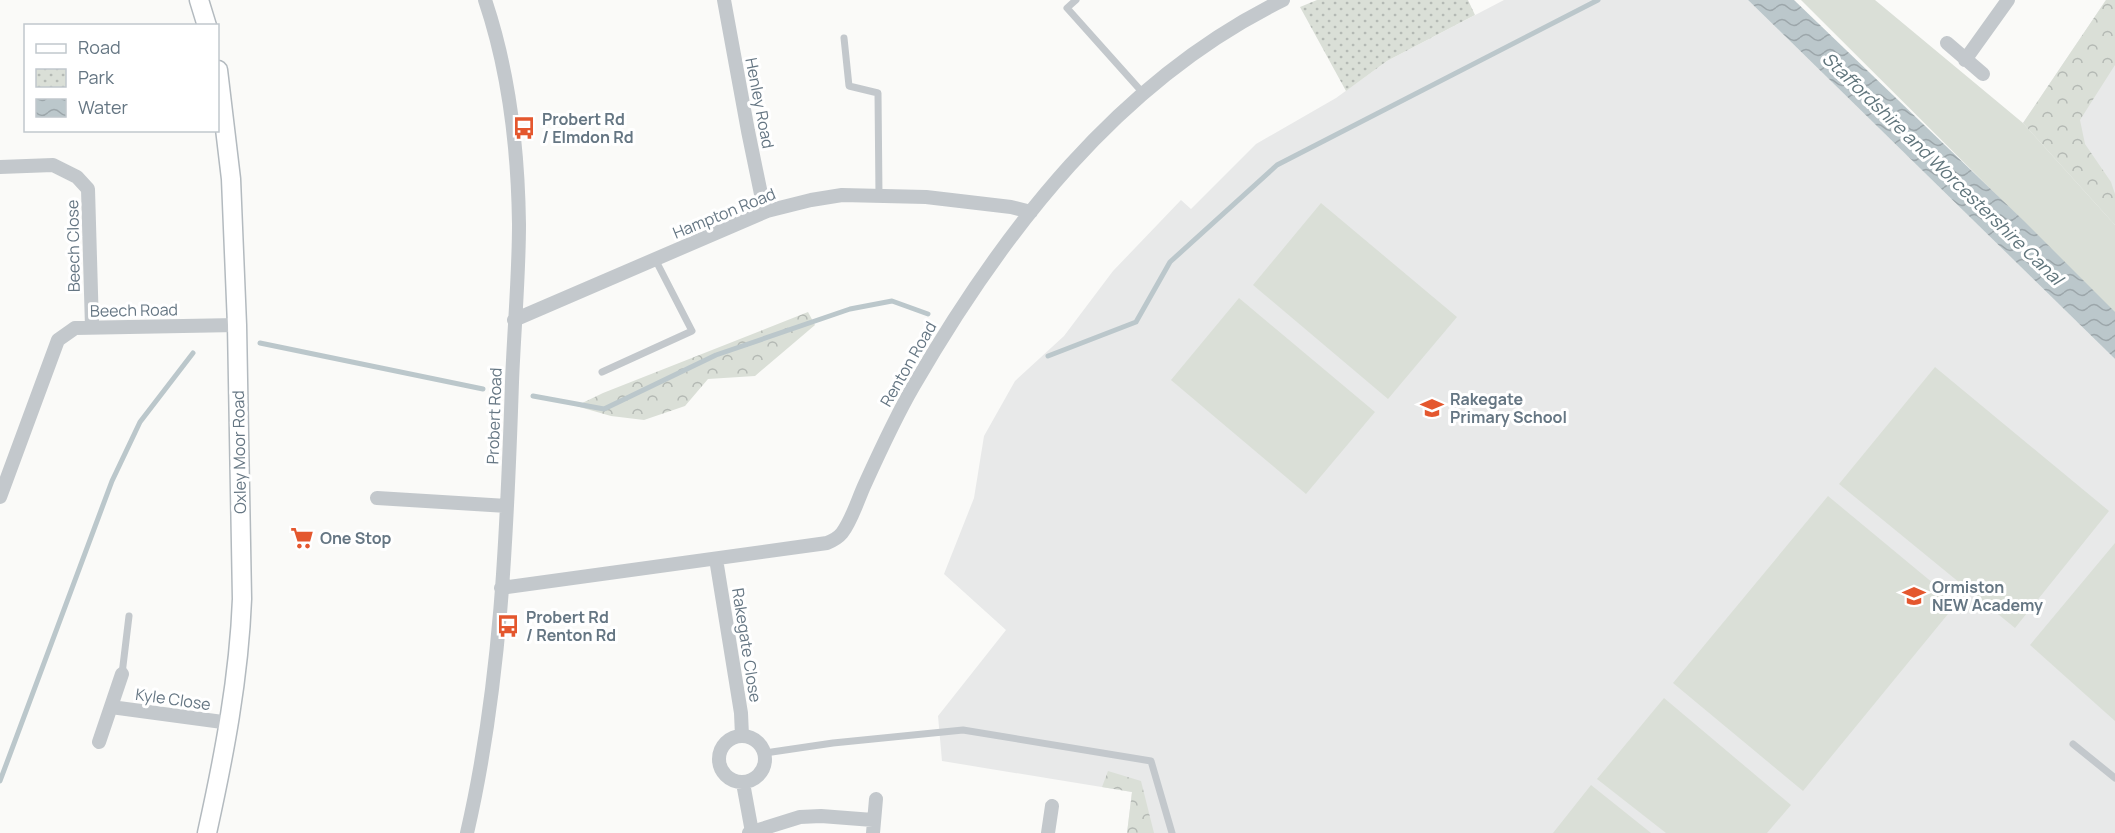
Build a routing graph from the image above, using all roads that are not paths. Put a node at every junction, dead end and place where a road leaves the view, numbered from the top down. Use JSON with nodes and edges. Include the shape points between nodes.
{"nodes":[{"id":1,"x":199,"y":0,"type":"edge"},
{"id":2,"x":485,"y":0,"type":"edge"},
{"id":3,"x":724,"y":0,"type":"edge"},
{"id":4,"x":1076,"y":0,"type":"edge"},
{"id":5,"x":1284,"y":0,"type":"edge"},
{"id":6,"x":2008,"y":0,"type":"edge"},
{"id":7,"x":1257,"y":6,"type":"edge"},
{"id":8,"x":206,"y":24,"type":"edge"},
{"id":9,"x":844,"y":38,"type":"dead end"},
{"id":10,"x":1947,"y":44,"type":"dead end"},
{"id":11,"x":1965,"y":60,"type":"junction"},
{"id":12,"x":1983,"y":74,"type":"dead end"},
{"id":13,"x":219,"y":78,"type":"edge"},
{"id":14,"x":1143,"y":93,"type":"junction"},
{"id":15,"x":0,"y":167,"type":"edge"},
{"id":16,"x":879,"y":196,"type":"junction"},
{"id":17,"x":767,"y":211,"type":"junction"},
{"id":18,"x":1030,"y":212,"type":"junction"},
{"id":19,"x":655,"y":259,"type":"junction"},
{"id":20,"x":514,"y":320,"type":"junction"},
{"id":21,"x":237,"y":326,"type":"junction"},
{"id":22,"x":92,"y":327,"type":"junction"},
{"id":23,"x":602,"y":372,"type":"dead end"},
{"id":24,"x":0,"y":497,"type":"edge"},
{"id":25,"x":377,"y":498,"type":"dead end"},
{"id":26,"x":507,"y":506,"type":"junction"},
{"id":27,"x":716,"y":560,"type":"junction"},
{"id":28,"x":501,"y":588,"type":"junction"},
{"id":29,"x":129,"y":616,"type":"dead end"},
{"id":30,"x":122,"y":674,"type":"joint"},
{"id":31,"x":111,"y":707,"type":"junction"},
{"id":32,"x":230,"y":723,"type":"junction"},
{"id":33,"x":742,"y":736,"type":"junction"},
{"id":34,"x":99,"y":742,"type":"dead end"},
{"id":35,"x":2073,"y":744,"type":"dead end"},
{"id":36,"x":765,"y":753,"type":"junction"},
{"id":37,"x":2115,"y":778,"type":"edge"},
{"id":38,"x":743,"y":783,"type":"junction"},
{"id":39,"x":876,"y":800,"type":"dead end"},
{"id":40,"x":1052,"y":806,"type":"dead end"},
{"id":41,"x":873,"y":826,"type":"edge"},
{"id":42,"x":750,"y":832,"type":"edge"},
{"id":43,"x":207,"y":833,"type":"edge"},
{"id":44,"x":467,"y":833,"type":"edge"},
{"id":45,"x":1048,"y":833,"type":"edge"},
{"id":46,"x":1172,"y":833,"type":"edge"}],
"edges":[{"from":1,"to":8,"type":"street"},
{"from":2,"to":20,"type":"street","name":"Probert Road","via":[[503,70],[514,138],[519,226]]},
{"from":3,"to":17,"type":"street","name":"Henley Road"},
{"from":4,"to":14,"type":"lane","via":[[1067,8]]},
{"from":5,"to":7,"type":"street","name":"Renton Road"},
{"from":6,"to":11,"type":"street"},
{"from":7,"to":14,"type":"street","name":"Renton Road"},
{"from":9,"to":16,"type":"lane","via":[[849,86],[878,93]]},
{"from":10,"to":11,"type":"street"},
{"from":11,"to":12,"type":"street"},
{"from":13,"to":21,"type":"street","name":"Oxley Moor Road","via":[[231,179]]},
{"from":14,"to":18,"type":"street","name":"Renton Road","via":[[1095,138]]},
{"from":15,"to":22,"type":"street","name":"Beech Close","via":[[53,165],[77,177],[88,189]]},
{"from":16,"to":17,"type":"street","name":"Hampton Road","via":[[832,197]]},
{"from":16,"to":18,"type":"street","name":"Hampton Road","via":[[926,197]]},
{"from":17,"to":19,"type":"street","name":"Hampton Road"},
{"from":18,"to":27,"type":"street","name":"Renton Road","via":[[946,331],[913,387],[842,533],[827,543]]},
{"from":19,"to":20,"type":"street","name":"Hampton Road"},
{"from":19,"to":23,"type":"lane","via":[[692,331]]},
{"from":20,"to":26,"type":"street","name":"Probert Road"},
{"from":21,"to":22,"type":"street","name":"Beech Road"},
{"from":21,"to":32,"type":"street","name":"Oxley Moor Road","via":[[242,599]]},
{"from":22,"to":24,"type":"street","name":"Beech Road","via":[[75,328],[58,340]]},
{"from":25,"to":26,"type":"street"},
{"from":26,"to":28,"type":"street","name":"Probert Road"},
{"from":27,"to":28,"type":"street","name":"Renton Road"},
{"from":27,"to":33,"type":"street","name":"Rakegate Close"},
{"from":28,"to":44,"type":"street","name":"Probert Road","via":[[490,710]]},
{"from":29,"to":30,"type":"lane"},
{"from":30,"to":31,"type":"street","name":"Kyle Close"},
{"from":31,"to":32,"type":"street","name":"Kyle Close"},
{"from":31,"to":34,"type":"street","name":"Kyle Close"},
{"from":32,"to":43,"type":"street","name":"Oxley Moor Road"},
{"from":33,"to":36,"type":"street","via":[[756,741]]},
{"from":33,"to":38,"type":"street","via":[[728,741],[718,760],[723,774]]},
{"from":35,"to":37,"type":"lane"},
{"from":36,"to":38,"type":"street","via":[[761,773]]},
{"from":36,"to":46,"type":"lane","via":[[963,730],[1152,761]]},
{"from":38,"to":42,"type":"street"},
{"from":39,"to":41,"type":"street"},
{"from":40,"to":45,"type":"street"},
{"from":41,"to":42,"type":"street","via":[[821,816],[800,817]]}]}
